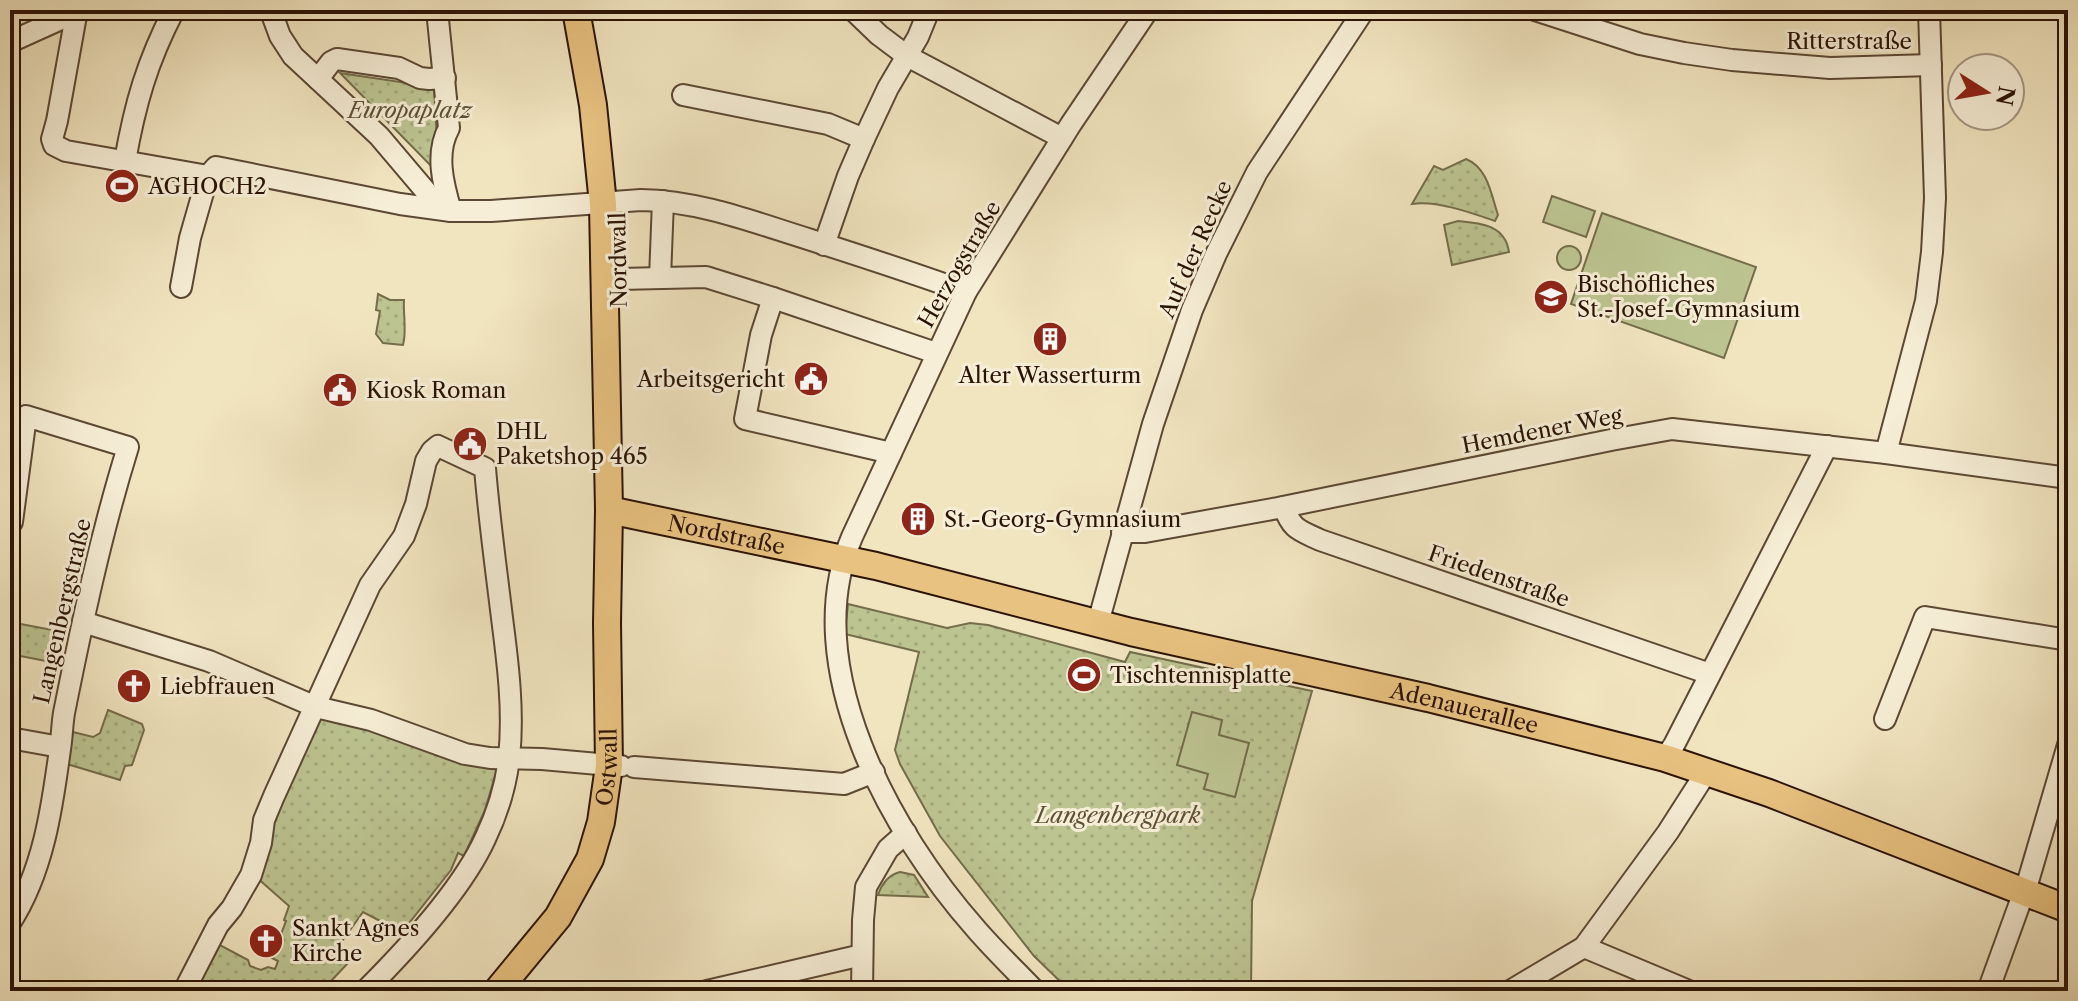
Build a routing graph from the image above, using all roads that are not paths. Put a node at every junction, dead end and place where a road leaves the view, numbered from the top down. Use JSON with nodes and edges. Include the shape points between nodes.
{"nodes":[{"id":1,"x":70,"y":10,"type":"edge"},
{"id":2,"x":77,"y":10,"type":"edge"},
{"id":3,"x":174,"y":10,"type":"edge"},
{"id":4,"x":272,"y":10,"type":"edge"},
{"id":5,"x":437,"y":10,"type":"edge"},
{"id":6,"x":576,"y":10,"type":"edge"},
{"id":7,"x":589,"y":10,"type":"edge"},
{"id":8,"x":853,"y":10,"type":"edge"},
{"id":9,"x":929,"y":10,"type":"edge"},
{"id":10,"x":1148,"y":10,"type":"edge"},
{"id":11,"x":1364,"y":10,"type":"edge"},
{"id":12,"x":1535,"y":10,"type":"edge"},
{"id":13,"x":1929,"y":10,"type":"edge"},
{"id":14,"x":1593,"y":20,"type":"edge"},
{"id":15,"x":10,"y":42,"type":"edge"},
{"id":16,"x":907,"y":56,"type":"junction"},
{"id":17,"x":1931,"y":65,"type":"junction"},
{"id":18,"x":445,"y":78,"type":"junction"},
{"id":19,"x":318,"y":79,"type":"junction"},
{"id":20,"x":683,"y":95,"type":"dead end"},
{"id":21,"x":1062,"y":138,"type":"junction"},
{"id":22,"x":864,"y":139,"type":"junction"},
{"id":23,"x":125,"y":161,"type":"junction"},
{"id":24,"x":212,"y":172,"type":"junction"},
{"id":25,"x":663,"y":201,"type":"junction"},
{"id":26,"x":610,"y":203,"type":"junction"},
{"id":27,"x":451,"y":211,"type":"junction"},
{"id":28,"x":824,"y":245,"type":"junction"},
{"id":29,"x":660,"y":278,"type":"junction"},
{"id":30,"x":619,"y":279,"type":"junction"},
{"id":31,"x":181,"y":287,"type":"dead end"},
{"id":32,"x":966,"y":292,"type":"junction"},
{"id":33,"x":773,"y":298,"type":"junction"},
{"id":34,"x":936,"y":353,"type":"junction"},
{"id":35,"x":1827,"y":446,"type":"junction"},
{"id":36,"x":891,"y":453,"type":"junction"},
{"id":37,"x":1886,"y":453,"type":"junction"},
{"id":38,"x":2068,"y":478,"type":"edge"},
{"id":39,"x":1284,"y":507,"type":"junction"},
{"id":40,"x":615,"y":510,"type":"junction"},
{"id":41,"x":12,"y":522,"type":"edge"},
{"id":42,"x":1122,"y":532,"type":"junction"},
{"id":43,"x":843,"y":559,"type":"junction"},
{"id":44,"x":83,"y":622,"type":"junction"},
{"id":45,"x":1098,"y":623,"type":"junction"},
{"id":46,"x":2068,"y":640,"type":"edge"},
{"id":47,"x":1710,"y":674,"type":"junction"},
{"id":48,"x":316,"y":707,"type":"junction"},
{"id":49,"x":1885,"y":719,"type":"dead end"},
{"id":50,"x":10,"y":738,"type":"edge"},
{"id":51,"x":2068,"y":745,"type":"edge"},
{"id":52,"x":60,"y":747,"type":"junction"},
{"id":53,"x":509,"y":758,"type":"junction"},
{"id":54,"x":1665,"y":758,"type":"junction"},
{"id":55,"x":621,"y":766,"type":"junction"},
{"id":56,"x":1707,"y":771,"type":"junction"},
{"id":57,"x":874,"y":772,"type":"junction"},
{"id":58,"x":906,"y":833,"type":"junction"},
{"id":59,"x":917,"y":851,"type":"junction"},
{"id":60,"x":873,"y":873,"type":"junction"},
{"id":61,"x":2025,"y":892,"type":"junction"},
{"id":62,"x":2068,"y":909,"type":"edge"},
{"id":63,"x":10,"y":923,"type":"edge"},
{"id":64,"x":1584,"y":947,"type":"junction"},
{"id":65,"x":862,"y":955,"type":"junction"},
{"id":66,"x":184,"y":991,"type":"edge"},
{"id":67,"x":365,"y":991,"type":"edge"},
{"id":68,"x":497,"y":991,"type":"edge"},
{"id":69,"x":514,"y":991,"type":"edge"},
{"id":70,"x":707,"y":991,"type":"edge"},
{"id":71,"x":862,"y":991,"type":"edge"},
{"id":72,"x":1035,"y":991,"type":"edge"},
{"id":73,"x":1510,"y":991,"type":"edge"},
{"id":74,"x":1689,"y":991,"type":"edge"},
{"id":75,"x":1988,"y":991,"type":"edge"}],
"edges":[{"from":1,"to":15,"type":"street"},
{"from":2,"to":23,"type":"street","via":[[52,139],[66,151]]},
{"from":3,"to":23,"type":"street","via":[[144,75]]},
{"from":4,"to":19,"type":"street","via":[[286,47]]},
{"from":5,"to":18,"type":"street"},
{"from":6,"to":26,"type":"main road","name":"Nordwall"},
{"from":7,"to":26,"type":"main road","name":"Nordwall","via":[[613,144]]},
{"from":8,"to":16,"type":"street"},
{"from":9,"to":16,"type":"street"},
{"from":10,"to":21,"type":"street","name":"Herzogstraße"},
{"from":11,"to":42,"type":"street","name":"Auf der Recke","via":[[1257,172],[1216,254],[1164,390]]},
{"from":12,"to":14,"type":"street","name":"Ritterstraße"},
{"from":13,"to":17,"type":"street"},
{"from":14,"to":17,"type":"street","name":"Ritterstraße","via":[[1640,44],[1684,53],[1830,68]]},
{"from":16,"to":21,"type":"street"},
{"from":16,"to":22,"type":"street"},
{"from":17,"to":37,"type":"street","via":[[1932,252],[1926,301]]},
{"from":18,"to":19,"type":"street","via":[[420,78],[399,68],[337,59]]},
{"from":18,"to":27,"type":"street","via":[[449,128],[441,142],[442,165]]},
{"from":19,"to":27,"type":"street","via":[[379,136],[429,195]]},
{"from":20,"to":22,"type":"street","via":[[828,124]]},
{"from":21,"to":32,"type":"street","name":"Herzogstraße"},
{"from":22,"to":28,"type":"street"},
{"from":23,"to":24,"type":"street"},
{"from":24,"to":27,"type":"street"},
{"from":24,"to":31,"type":"street","via":[[190,238]]},
{"from":25,"to":26,"type":"street"},
{"from":25,"to":28,"type":"street","via":[[711,209]]},
{"from":25,"to":29,"type":"street"},
{"from":26,"to":27,"type":"street"},
{"from":26,"to":30,"type":"main road","name":"Nordwall"},
{"from":26,"to":40,"type":"main road","name":"Nordwall"},
{"from":28,"to":32,"type":"street"},
{"from":29,"to":30,"type":"street"},
{"from":29,"to":33,"type":"street","via":[[706,277]]},
{"from":30,"to":40,"type":"main road","name":"Nordwall"},
{"from":32,"to":34,"type":"street","name":"Herzogstraße"},
{"from":33,"to":34,"type":"street"},
{"from":33,"to":36,"type":"street","via":[[745,419]]},
{"from":34,"to":36,"type":"street","name":"Herzogstraße"},
{"from":35,"to":37,"type":"street","name":"Hemdener Weg"},
{"from":35,"to":39,"type":"street","name":"Hemdener Weg","via":[[1672,429]]},
{"from":35,"to":47,"type":"street"},
{"from":36,"to":43,"type":"street","name":"Herzogstraße"},
{"from":37,"to":38,"type":"street","name":"Hemdener Weg"},
{"from":39,"to":42,"type":"street","name":"Hemdener Weg"},
{"from":39,"to":47,"type":"street","name":"Friedenstraße","via":[[1295,527],[1320,540]]},
{"from":40,"to":43,"type":"main road","name":"Nordstraße"},
{"from":40,"to":55,"type":"main road","name":"Ostwall","via":[[607,623]]},
{"from":41,"to":44,"type":"street","name":"Langenbergstraße","via":[[26,416],[128,447]]},
{"from":42,"to":45,"type":"street"},
{"from":43,"to":45,"type":"main road","name":"Adenauerallee"},
{"from":43,"to":57,"type":"street","name":"Herzogstraße","via":[[835,619],[839,669],[848,708]]},
{"from":44,"to":48,"type":"street","via":[[209,661]]},
{"from":44,"to":52,"type":"street","name":"Langenbergstraße"},
{"from":45,"to":54,"type":"main road","name":"Adenauerallee"},
{"from":46,"to":49,"type":"street","via":[[1925,617]]},
{"from":47,"to":54,"type":"street"},
{"from":48,"to":53,"type":"street","via":[[371,720],[465,754]]},
{"from":48,"to":53,"type":"street","via":[[370,585],[404,536],[426,461],[438,446],[485,468],[507,658]]},
{"from":48,"to":66,"type":"street","via":[[264,820],[251,875]]},
{"from":50,"to":52,"type":"street"},
{"from":51,"to":61,"type":"street"},
{"from":52,"to":63,"type":"street","name":"Langenbergstraße","via":[[37,867]]},
{"from":53,"to":55,"type":"street"},
{"from":53,"to":67,"type":"street","via":[[500,801],[475,858],[438,910]]},
{"from":54,"to":56,"type":"main road","name":"Adenauerallee"},
{"from":55,"to":57,"type":"street","via":[[844,784]]},
{"from":55,"to":68,"type":"main road","name":"Ostwall","via":[[580,881],[558,917]]},
{"from":55,"to":69,"type":"main road","name":"Ostwall","via":[[613,835],[597,877],[566,928]]},
{"from":56,"to":61,"type":"main road","name":"Adenauerallee"},
{"from":56,"to":64,"type":"street"},
{"from":57,"to":58,"type":"street","name":"Herzogstraße"},
{"from":58,"to":59,"type":"street","name":"Herzogstraße"},
{"from":58,"to":60,"type":"street"},
{"from":59,"to":60,"type":"street"},
{"from":59,"to":72,"type":"street","name":"Herzogstraße","via":[[975,928]]},
{"from":60,"to":65,"type":"street","via":[[864,899]]},
{"from":61,"to":62,"type":"main road","name":"Adenauerallee"},
{"from":61,"to":75,"type":"street"},
{"from":64,"to":73,"type":"street"},
{"from":64,"to":74,"type":"street"},
{"from":65,"to":70,"type":"street"},
{"from":65,"to":71,"type":"street"}]}
